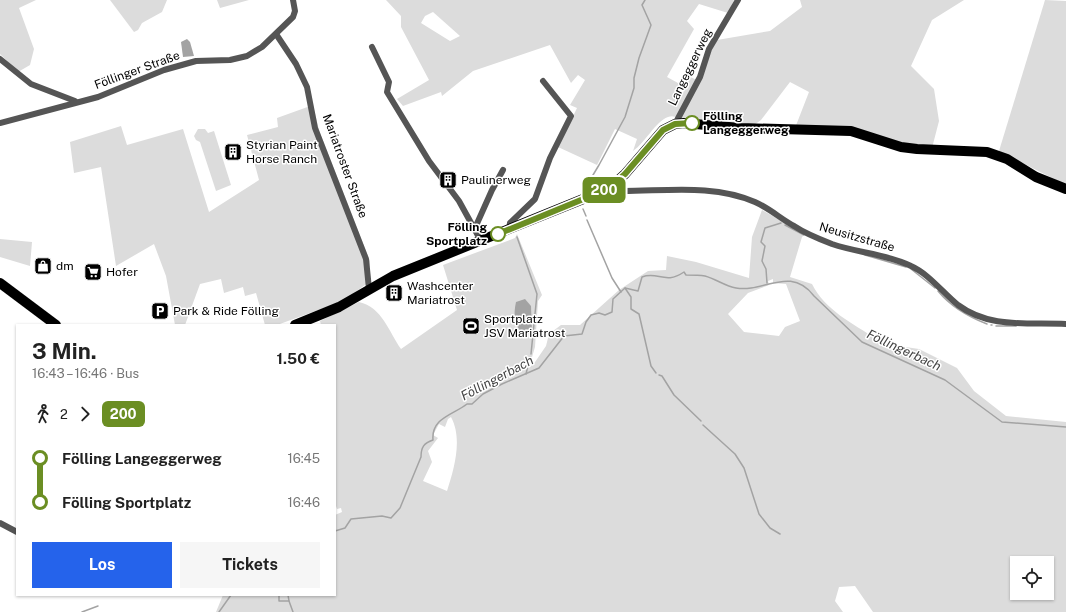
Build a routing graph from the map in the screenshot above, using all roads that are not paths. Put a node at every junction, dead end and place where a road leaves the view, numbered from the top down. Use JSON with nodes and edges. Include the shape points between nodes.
{"nodes":[{"id":1,"x":292,"y":0,"type":"edge"},
{"id":2,"x":738,"y":0,"type":"edge"},
{"id":3,"x":276,"y":34,"type":"junction"},
{"id":4,"x":372,"y":47,"type":"dead end"},
{"id":5,"x":0,"y":59,"type":"edge"},
{"id":6,"x":543,"y":81,"type":"dead end"},
{"id":7,"x":75,"y":102,"type":"junction"},
{"id":8,"x":0,"y":123,"type":"edge"},
{"id":9,"x":675,"y":124,"type":"junction"},
{"id":10,"x":503,"y":170,"type":"dead end"},
{"id":11,"x":612,"y":186,"type":"junction"},
{"id":12,"x":1066,"y":189,"type":"edge"},
{"id":13,"x":475,"y":228,"type":"junction"},
{"id":14,"x":509,"y":230,"type":"junction"},
{"id":15,"x":482,"y":241,"type":"junction"},
{"id":16,"x":0,"y":283,"type":"edge"},
{"id":17,"x":369,"y":289,"type":"junction"},
{"id":18,"x":55,"y":324,"type":"edge"},
{"id":19,"x":296,"y":324,"type":"edge"},
{"id":20,"x":1066,"y":324,"type":"edge"},
{"id":21,"x":0,"y":524,"type":"edge"},
{"id":22,"x":16,"y":532,"type":"edge"}],
"edges":[{"from":1,"to":3,"type":"street","name":"Föllinger Straße","via":[[295,11],[293,17]]},
{"from":2,"to":9,"type":"street","name":"Langeggerweg","via":[[709,49],[700,76]]},
{"from":3,"to":7,"type":"street","name":"Föllinger Straße","via":[[247,56],[230,60],[196,61],[177,66],[103,95]]},
{"from":3,"to":17,"type":"street","name":"Mariatroster Straße","via":[[296,64],[307,87],[315,128],[366,259]]},
{"from":4,"to":13,"type":"street","via":[[389,82],[387,92],[429,161],[459,201]]},
{"from":5,"to":7,"type":"street","via":[[31,84]]},
{"from":6,"to":14,"type":"street","via":[[571,116],[570,122],[550,158],[535,199],[510,223]]},
{"from":7,"to":8,"type":"street","name":"Föllinger Straße"},
{"from":9,"to":11,"type":"main road","via":[[658,134],[629,170]]},
{"from":9,"to":12,"type":"main road","via":[[851,131],[917,149],[987,152],[1007,159],[1036,177]]},
{"from":10,"to":13,"type":"street"},
{"from":11,"to":14,"type":"main road"},
{"from":11,"to":20,"type":"street","name":"Neusitzstraße","via":[[615,190],[623,191],[699,190],[738,196],[761,205],[818,239],[913,266],[959,305],[985,320]]},
{"from":13,"to":15,"type":"street"},
{"from":14,"to":15,"type":"main road"},
{"from":15,"to":17,"type":"main road","via":[[393,276]]},
{"from":16,"to":18,"type":"main road"},
{"from":17,"to":19,"type":"main road","via":[[339,307]]},
{"from":21,"to":22,"type":"street"}]}
